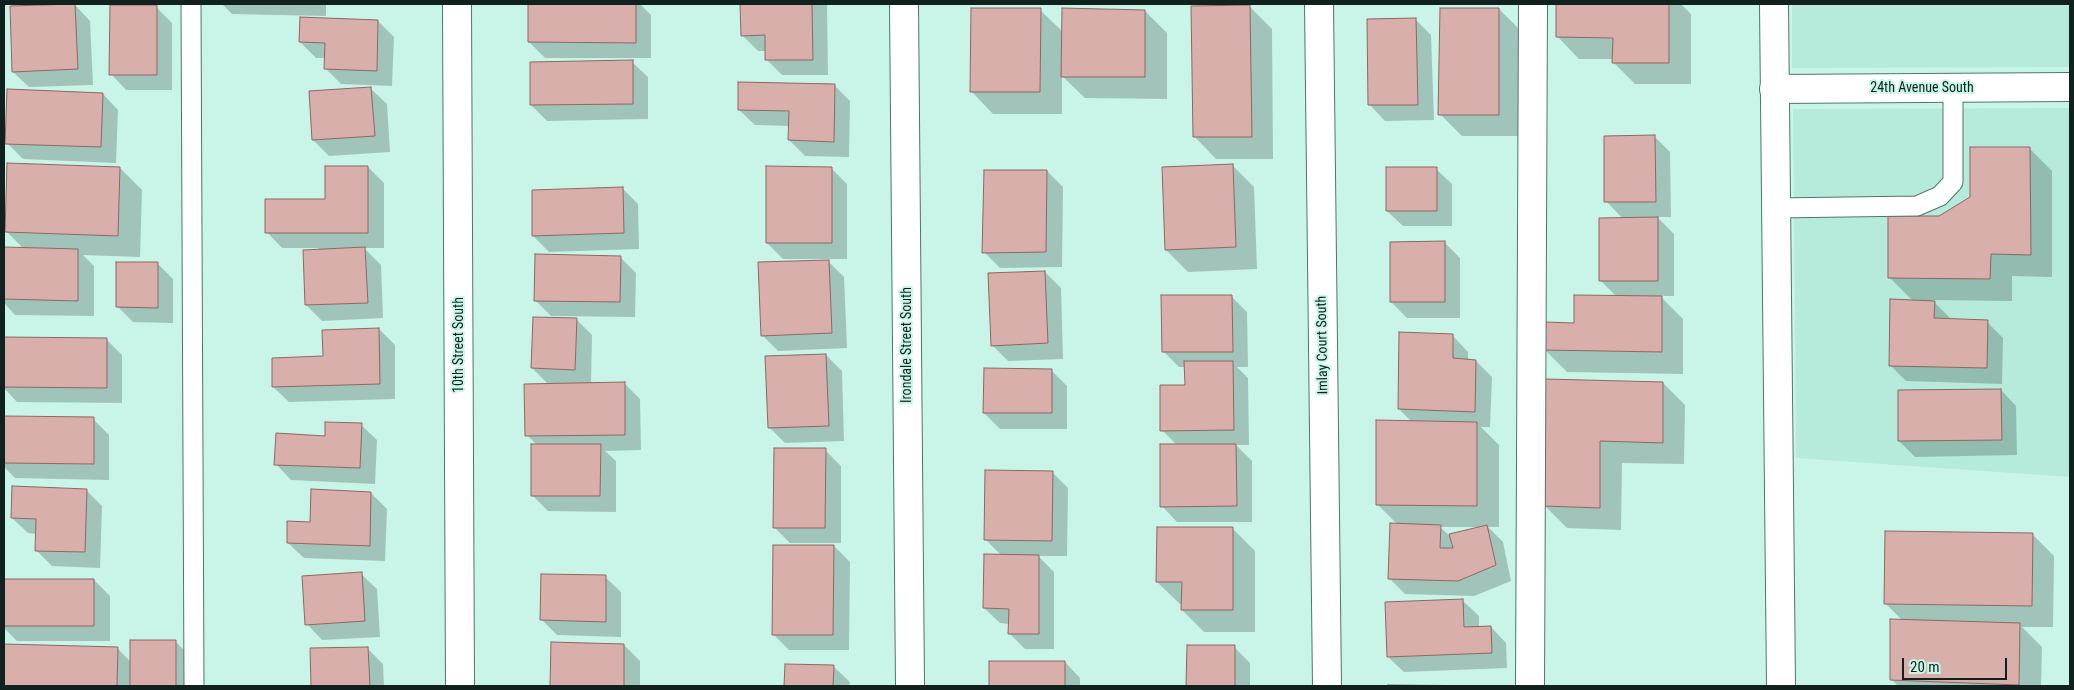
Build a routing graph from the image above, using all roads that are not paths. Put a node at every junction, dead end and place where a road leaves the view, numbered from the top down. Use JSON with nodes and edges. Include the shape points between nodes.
{"nodes":[{"id":1,"x":191,"y":4,"type":"edge"},
{"id":2,"x":457,"y":4,"type":"edge"},
{"id":3,"x":904,"y":4,"type":"edge"},
{"id":4,"x":1319,"y":4,"type":"edge"},
{"id":5,"x":1533,"y":4,"type":"edge"},
{"id":6,"x":1774,"y":4,"type":"edge"},
{"id":7,"x":2070,"y":87,"type":"edge"},
{"id":8,"x":1953,"y":88,"type":"junction"},
{"id":9,"x":1774,"y":89,"type":"junction"},
{"id":10,"x":1776,"y":208,"type":"junction"},
{"id":11,"x":194,"y":686,"type":"edge"},
{"id":12,"x":460,"y":686,"type":"edge"},
{"id":13,"x":910,"y":686,"type":"edge"},
{"id":14,"x":1327,"y":686,"type":"edge"},
{"id":15,"x":1530,"y":686,"type":"edge"},
{"id":16,"x":1781,"y":686,"type":"edge"}],
"edges":[{"from":1,"to":11,"type":"lane"},
{"from":2,"to":12,"type":"street","name":"10th Street South"},
{"from":3,"to":13,"type":"street","name":"Irondale Street South"},
{"from":4,"to":14,"type":"street","name":"Imlay Court South"},
{"from":5,"to":15,"type":"street"},
{"from":6,"to":9,"type":"street"},
{"from":7,"to":8,"type":"street","name":"24th Avenue South"},
{"from":8,"to":9,"type":"street","name":"24th Avenue South"},
{"from":8,"to":10,"type":"lane","via":[[1953,182],[1940,196],[1917,206]]},
{"from":9,"to":10,"type":"street"},
{"from":10,"to":16,"type":"street"}]}
